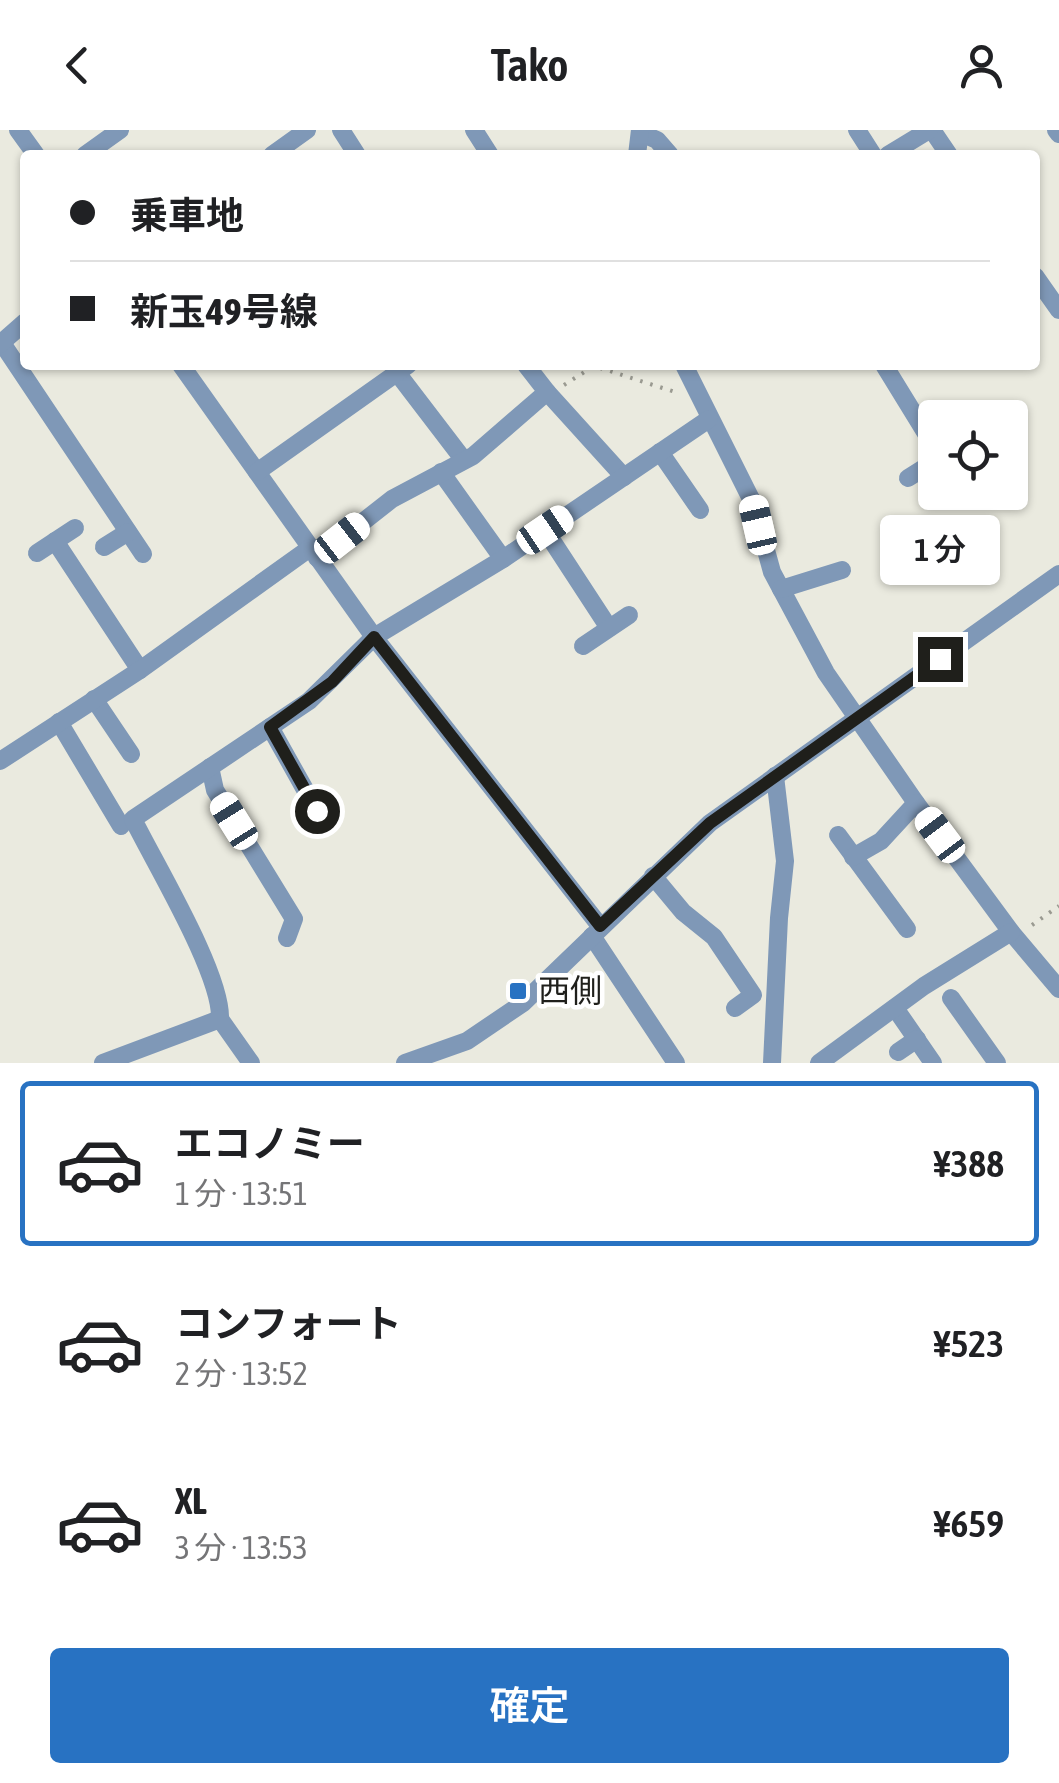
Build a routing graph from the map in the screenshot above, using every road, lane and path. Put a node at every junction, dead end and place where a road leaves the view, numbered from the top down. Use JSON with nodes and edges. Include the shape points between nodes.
{"nodes":[{"id":1,"x":120,"y":130,"type":"edge"},
{"id":2,"x":308,"y":130,"type":"edge"},
{"id":3,"x":930,"y":130,"type":"edge"},
{"id":4,"x":638,"y":144,"type":"edge"},
{"id":5,"x":92,"y":150,"type":"edge"},
{"id":6,"x":279,"y":150,"type":"edge"},
{"id":7,"x":666,"y":150,"type":"edge"},
{"id":8,"x":896,"y":150,"type":"edge"},
{"id":9,"x":946,"y":150,"type":"edge"},
{"id":10,"x":1040,"y":283,"type":"edge"},
{"id":11,"x":1059,"y":310,"type":"edge"},
{"id":12,"x":20,"y":327,"type":"edge"},
{"id":13,"x":1,"y":344,"type":"edge"},
{"id":14,"x":185,"y":370,"type":"edge"},
{"id":15,"x":402,"y":370,"type":"edge"},
{"id":16,"x":404,"y":370,"type":"edge"},
{"id":17,"x":530,"y":370,"type":"edge"},
{"id":18,"x":587,"y":370,"type":"edge"},
{"id":19,"x":606,"y":370,"type":"edge"},
{"id":20,"x":686,"y":370,"type":"edge"},
{"id":21,"x":887,"y":370,"type":"edge"},
{"id":22,"x":694,"y":390,"type":"junction"},
{"id":23,"x":548,"y":393,"type":"junction"},
{"id":24,"x":709,"y":419,"type":"junction"},
{"id":25,"x":918,"y":420,"type":"edge"},
{"id":26,"x":69,"y":443,"type":"junction"},
{"id":27,"x":660,"y":452,"type":"junction"},
{"id":28,"x":51,"y":454,"type":"dead end"},
{"id":29,"x":463,"y":460,"type":"junction"},
{"id":30,"x":257,"y":472,"type":"junction"},
{"id":31,"x":441,"y":472,"type":"junction"},
{"id":32,"x":918,"y":472,"type":"edge"},
{"id":33,"x":624,"y":477,"type":"junction"},
{"id":34,"x":908,"y":478,"type":"dead end"},
{"id":35,"x":700,"y":510,"type":"dead end"},
{"id":36,"x":75,"y":528,"type":"dead end"},
{"id":37,"x":545,"y":530,"type":"junction"},
{"id":38,"x":128,"y":532,"type":"junction"},
{"id":39,"x":55,"y":541,"type":"junction"},
{"id":40,"x":104,"y":547,"type":"dead end"},
{"id":41,"x":36,"y":553,"type":"dead end"},
{"id":42,"x":314,"y":553,"type":"junction"},
{"id":43,"x":142,"y":554,"type":"dead end"},
{"id":44,"x":503,"y":559,"type":"junction"},
{"id":45,"x":842,"y":570,"type":"dead end"},
{"id":46,"x":1052,"y":578,"type":"edge"},
{"id":47,"x":781,"y":590,"type":"junction"},
{"id":48,"x":1059,"y":600,"type":"edge"},
{"id":49,"x":629,"y":615,"type":"dead end"},
{"id":50,"x":610,"y":628,"type":"junction"},
{"id":51,"x":374,"y":637,"type":"junction"},
{"id":52,"x":583,"y":646,"type":"dead end"},
{"id":53,"x":140,"y":670,"type":"junction"},
{"id":54,"x":94,"y":700,"type":"junction"},
{"id":55,"x":856,"y":718,"type":"junction"},
{"id":56,"x":59,"y":722,"type":"junction"},
{"id":57,"x":270,"y":727,"type":"junction"},
{"id":58,"x":131,"y":754,"type":"dead end"},
{"id":59,"x":0,"y":761,"type":"edge"},
{"id":60,"x":210,"y":767,"type":"junction"},
{"id":61,"x":776,"y":776,"type":"junction"},
{"id":62,"x":916,"y":803,"type":"junction"},
{"id":63,"x":317,"y":811,"type":"dead end"},
{"id":64,"x":121,"y":826,"type":"dead end"},
{"id":65,"x":838,"y":836,"type":"dead end"},
{"id":66,"x":854,"y":857,"type":"junction"},
{"id":67,"x":653,"y":876,"type":"junction"},
{"id":68,"x":1059,"y":906,"type":"edge"},
{"id":69,"x":907,"y":930,"type":"dead end"},
{"id":70,"x":596,"y":931,"type":"junction"},
{"id":71,"x":1013,"y":934,"type":"junction"},
{"id":72,"x":287,"y":938,"type":"dead end"},
{"id":73,"x":1059,"y":988,"type":"edge"},
{"id":74,"x":951,"y":998,"type":"dead end"},
{"id":75,"x":735,"y":1008,"type":"dead end"},
{"id":76,"x":894,"y":1008,"type":"junction"},
{"id":77,"x":962,"y":1014,"type":"junction"},
{"id":78,"x":220,"y":1019,"type":"junction"},
{"id":79,"x":944,"y":1027,"type":"dead end"},
{"id":80,"x":917,"y":1039,"type":"junction"},
{"id":81,"x":898,"y":1052,"type":"dead end"},
{"id":82,"x":102,"y":1063,"type":"edge"},
{"id":83,"x":251,"y":1063,"type":"edge"},
{"id":84,"x":405,"y":1063,"type":"edge"},
{"id":85,"x":676,"y":1063,"type":"edge"},
{"id":86,"x":772,"y":1063,"type":"edge"},
{"id":87,"x":819,"y":1063,"type":"edge"},
{"id":88,"x":933,"y":1063,"type":"edge"},
{"id":89,"x":998,"y":1063,"type":"edge"}],
"edges":[{"from":1,"to":5,"type":"street"},
{"from":2,"to":6,"type":"street"},
{"from":3,"to":8,"type":"street"},
{"from":3,"to":9,"type":"street"},
{"from":4,"to":7,"type":"street","via":[[657,140]]},
{"from":10,"to":11,"type":"street"},
{"from":12,"to":13,"type":"street"},
{"from":13,"to":26,"type":"street"},
{"from":14,"to":30,"type":"street"},
{"from":15,"to":30,"type":"street"},
{"from":16,"to":29,"type":"street"},
{"from":17,"to":23,"type":"street"},
{"from":18,"to":23,"type":"path"},
{"from":19,"to":22,"type":"path","via":[[665,390]]},
{"from":20,"to":22,"type":"street"},
{"from":21,"to":25,"type":"street"},
{"from":22,"to":24,"type":"street"},
{"from":23,"to":29,"type":"street"},
{"from":23,"to":33,"type":"street"},
{"from":24,"to":27,"type":"street"},
{"from":24,"to":47,"type":"street","via":[[754,503]]},
{"from":26,"to":28,"type":"street"},
{"from":26,"to":38,"type":"street"},
{"from":27,"to":33,"type":"street"},
{"from":27,"to":35,"type":"street"},
{"from":29,"to":31,"type":"street"},
{"from":30,"to":42,"type":"street"},
{"from":31,"to":42,"type":"street"},
{"from":31,"to":44,"type":"street"},
{"from":32,"to":34,"type":"street"},
{"from":33,"to":37,"type":"street"},
{"from":36,"to":39,"type":"street"},
{"from":37,"to":44,"type":"street"},
{"from":37,"to":50,"type":"street"},
{"from":38,"to":40,"type":"street"},
{"from":38,"to":43,"type":"street"},
{"from":39,"to":41,"type":"street"},
{"from":39,"to":53,"type":"street"},
{"from":42,"to":51,"type":"street"},
{"from":42,"to":53,"type":"street"},
{"from":44,"to":51,"type":"street"},
{"from":45,"to":47,"type":"street"},
{"from":46,"to":48,"type":"street"},
{"from":46,"to":55,"type":"street"},
{"from":47,"to":55,"type":"street"},
{"from":49,"to":50,"type":"street"},
{"from":50,"to":52,"type":"street"},
{"from":51,"to":57,"type":"street","via":[[332,682]]},
{"from":51,"to":70,"type":"street"},
{"from":53,"to":54,"type":"street"},
{"from":54,"to":56,"type":"street"},
{"from":54,"to":58,"type":"street"},
{"from":55,"to":61,"type":"street"},
{"from":55,"to":62,"type":"street"},
{"from":56,"to":59,"type":"street"},
{"from":56,"to":64,"type":"street"},
{"from":57,"to":60,"type":"street"},
{"from":57,"to":63,"type":"street"},
{"from":60,"to":72,"type":"street","via":[[215,790],[294,919]]},
{"from":60,"to":78,"type":"street","via":[[133,819],[206,964]]},
{"from":61,"to":67,"type":"street","via":[[710,823]]},
{"from":61,"to":86,"type":"street","via":[[785,861]]},
{"from":62,"to":66,"type":"street","via":[[881,841]]},
{"from":62,"to":71,"type":"street"},
{"from":65,"to":66,"type":"street"},
{"from":66,"to":69,"type":"street"},
{"from":67,"to":70,"type":"street"},
{"from":67,"to":75,"type":"street","via":[[714,936],[754,996]]},
{"from":68,"to":71,"type":"path"},
{"from":70,"to":84,"type":"street","via":[[546,983],[493,1024],[467,1041]]},
{"from":70,"to":85,"type":"street"},
{"from":71,"to":73,"type":"street"},
{"from":71,"to":76,"type":"street"},
{"from":74,"to":77,"type":"street"},
{"from":76,"to":80,"type":"street"},
{"from":76,"to":87,"type":"street"},
{"from":77,"to":79,"type":"street"},
{"from":77,"to":89,"type":"street"},
{"from":78,"to":82,"type":"street"},
{"from":78,"to":83,"type":"street"},
{"from":80,"to":81,"type":"street"},
{"from":80,"to":88,"type":"street"}]}
